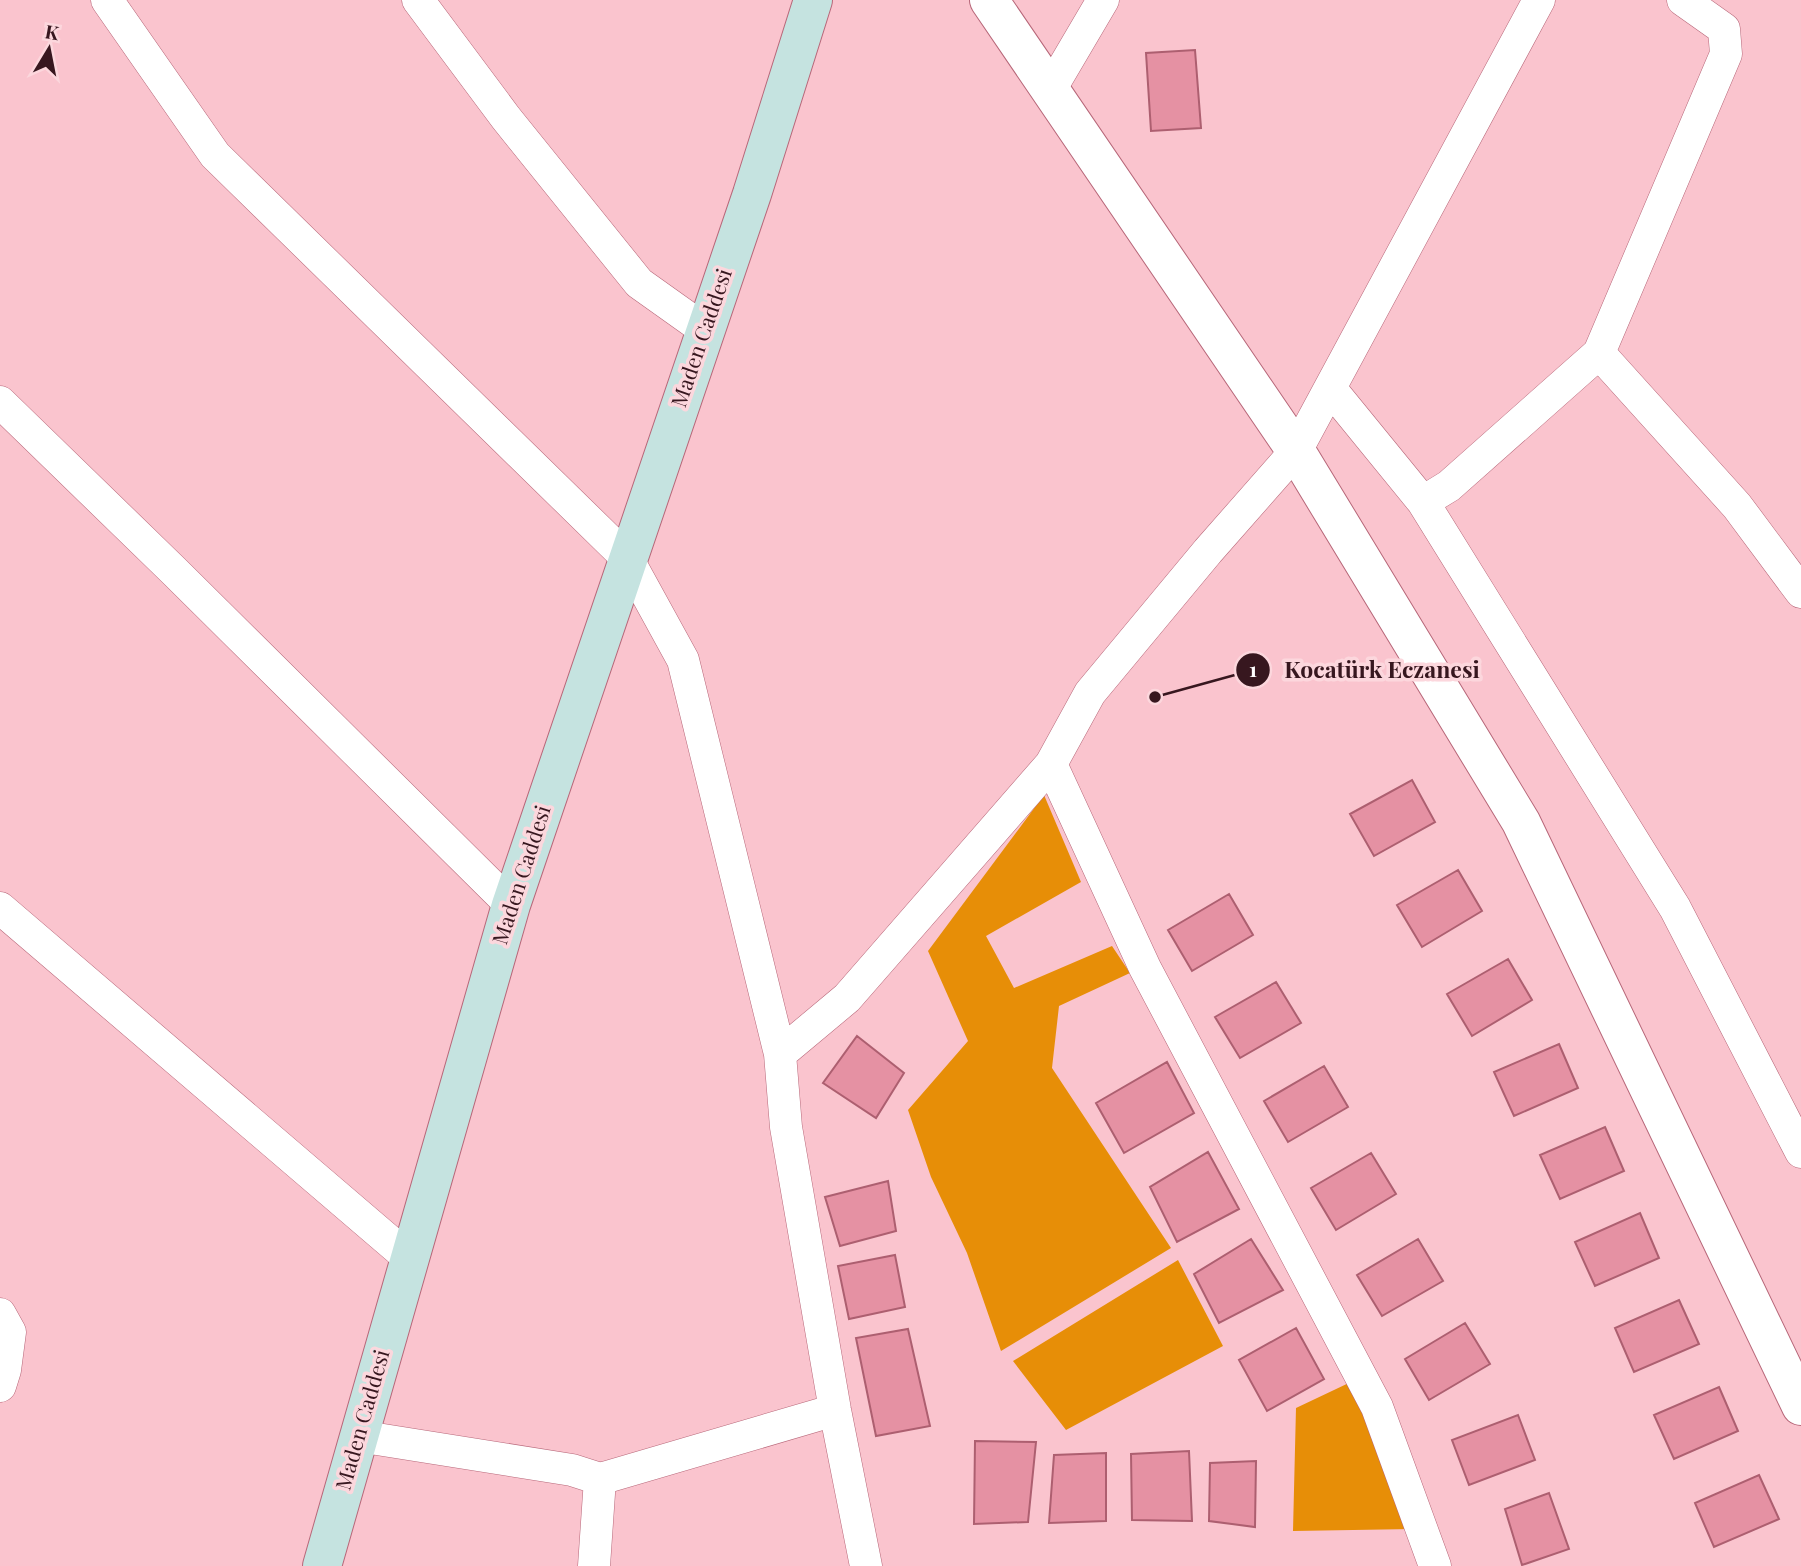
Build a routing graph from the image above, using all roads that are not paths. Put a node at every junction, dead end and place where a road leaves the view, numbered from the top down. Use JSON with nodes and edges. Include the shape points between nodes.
{"nodes":[{"id":1,"x":107,"y":0,"type":"edge"},
{"id":2,"x":418,"y":0,"type":"edge"},
{"id":3,"x":813,"y":0,"type":"edge"},
{"id":4,"x":837,"y":0,"type":"edge"},
{"id":5,"x":989,"y":0,"type":"edge"},
{"id":6,"x":1103,"y":0,"type":"edge"},
{"id":7,"x":1539,"y":0,"type":"edge"},
{"id":8,"x":1683,"y":0,"type":"edge"},
{"id":9,"x":1050,"y":90,"type":"junction"},
{"id":10,"x":752,"y":194,"type":"junction"},
{"id":11,"x":705,"y":330,"type":"junction"},
{"id":12,"x":1599,"y":354,"type":"junction"},
{"id":13,"x":1330,"y":388,"type":"junction"},
{"id":14,"x":4,"y":415,"type":"edge"},
{"id":15,"x":1296,"y":451,"type":"junction"},
{"id":16,"x":1423,"y":502,"type":"junction"},
{"id":17,"x":627,"y":558,"type":"junction"},
{"id":18,"x":1801,"y":592,"type":"edge"},
{"id":19,"x":1051,"y":764,"type":"junction"},
{"id":20,"x":511,"y":905,"type":"junction"},
{"id":21,"x":0,"y":908,"type":"edge"},
{"id":22,"x":780,"y":1054,"type":"junction"},
{"id":23,"x":1801,"y":1152,"type":"edge"},
{"id":24,"x":409,"y":1258,"type":"junction"},
{"id":25,"x":0,"y":1314,"type":"edge"},
{"id":26,"x":0,"y":1386,"type":"edge"},
{"id":27,"x":1801,"y":1406,"type":"edge"},
{"id":28,"x":835,"y":1410,"type":"junction"},
{"id":29,"x":358,"y":1436,"type":"junction"},
{"id":30,"x":600,"y":1479,"type":"junction"},
{"id":31,"x":322,"y":1566,"type":"edge"},
{"id":32,"x":594,"y":1566,"type":"edge"},
{"id":33,"x":866,"y":1566,"type":"edge"},
{"id":34,"x":1435,"y":1566,"type":"edge"}],
"edges":[{"from":1,"to":17,"type":"street","via":[[215,155]]},
{"from":2,"to":11,"type":"street","via":[[639,283]]},
{"from":3,"to":10,"type":"main road","name":"Maden Caddesi"},
{"from":4,"to":10,"type":"main road","name":"Maden Caddesi"},
{"from":5,"to":9,"type":"street"},
{"from":6,"to":9,"type":"street"},
{"from":7,"to":13,"type":"street"},
{"from":8,"to":12,"type":"street","via":[[1724,29],[1726,54]]},
{"from":9,"to":15,"type":"street"},
{"from":10,"to":11,"type":"main road","name":"Maden Caddesi"},
{"from":11,"to":17,"type":"main road","name":"Maden Caddesi"},
{"from":12,"to":16,"type":"street","via":[[1449,486]]},
{"from":12,"to":18,"type":"street","via":[[1737,506]]},
{"from":13,"to":15,"type":"street"},
{"from":13,"to":16,"type":"street"},
{"from":14,"to":20,"type":"street","via":[[174,571]]},
{"from":15,"to":19,"type":"street","via":[[1090,693]]},
{"from":15,"to":27,"type":"street","via":[[1521,822]]},
{"from":16,"to":23,"type":"street","via":[[1675,908]]},
{"from":17,"to":20,"type":"main road","name":"Maden Caddesi"},
{"from":17,"to":22,"type":"street","via":[[683,660]]},
{"from":19,"to":22,"type":"street","via":[[847,998]]},
{"from":19,"to":34,"type":"street","via":[[1145,968],[1377,1407]]},
{"from":20,"to":24,"type":"main road","name":"Maden Caddesi"},
{"from":21,"to":24,"type":"street"},
{"from":22,"to":28,"type":"street","via":[[786,1127]]},
{"from":24,"to":29,"type":"main road","name":"Maden Caddesi"},
{"from":25,"to":26,"type":"street","via":[[10,1332]]},
{"from":28,"to":30,"type":"street"},
{"from":28,"to":33,"type":"street"},
{"from":29,"to":30,"type":"street","via":[[572,1469]]},
{"from":29,"to":31,"type":"main road","name":"Maden Caddesi"},
{"from":30,"to":32,"type":"street"}]}
